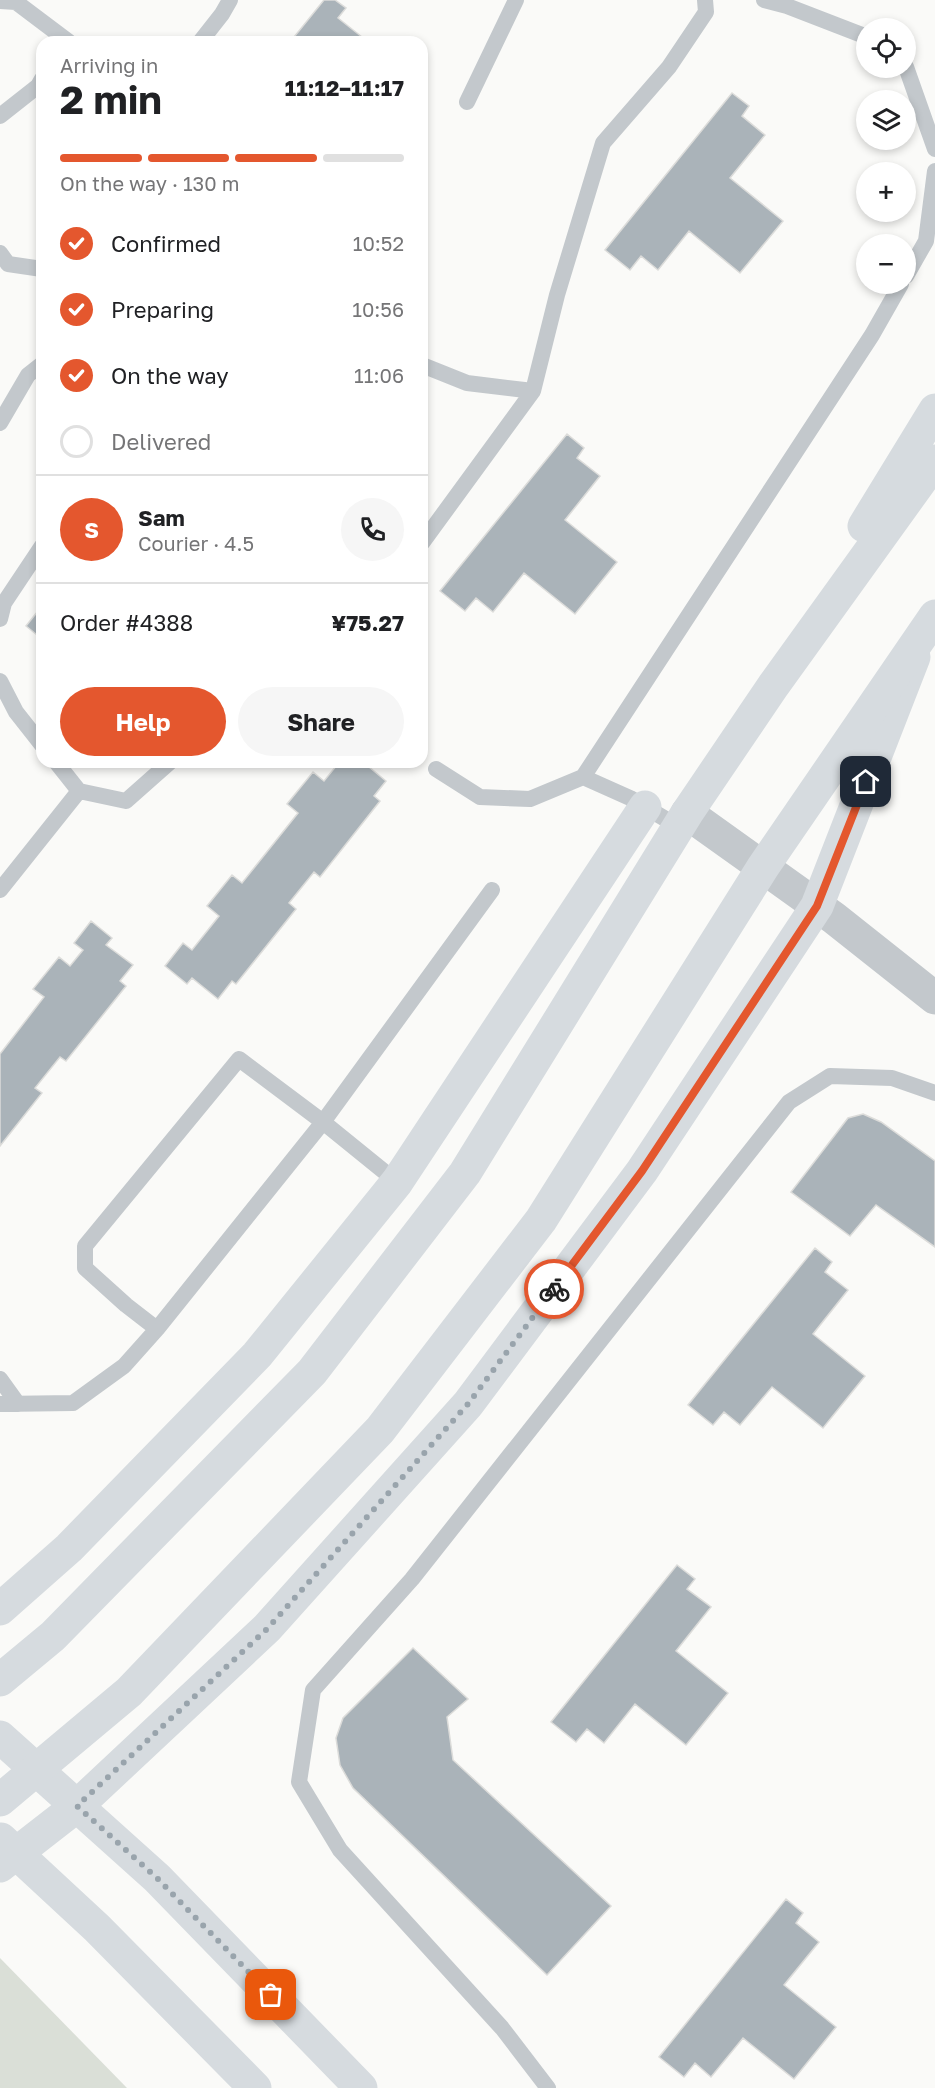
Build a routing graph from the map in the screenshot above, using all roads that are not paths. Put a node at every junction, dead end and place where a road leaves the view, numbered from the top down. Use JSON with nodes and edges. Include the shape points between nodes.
{"nodes":[{"id":1,"x":230,"y":0,"type":"edge"},
{"id":2,"x":516,"y":0,"type":"edge"},
{"id":3,"x":705,"y":0,"type":"edge"},
{"id":4,"x":764,"y":0,"type":"edge"},
{"id":5,"x":0,"y":1,"type":"edge"},
{"id":6,"x":856,"y":34,"type":"edge"},
{"id":7,"x":60,"y":36,"type":"edge"},
{"id":8,"x":205,"y":36,"type":"edge"},
{"id":9,"x":910,"y":78,"type":"edge"},
{"id":10,"x":36,"y":88,"type":"edge"},
{"id":11,"x":467,"y":102,"type":"dead end"},
{"id":12,"x":0,"y":116,"type":"edge"},
{"id":13,"x":935,"y":149,"type":"edge"},
{"id":14,"x":935,"y":171,"type":"edge"},
{"id":15,"x":0,"y":253,"type":"edge"},
{"id":16,"x":916,"y":258,"type":"edge"},
{"id":17,"x":36,"y":268,"type":"edge"},
{"id":18,"x":896,"y":294,"type":"edge"},
{"id":19,"x":428,"y":367,"type":"edge"},
{"id":20,"x":36,"y":369,"type":"edge"},
{"id":21,"x":533,"y":391,"type":"junction"},
{"id":22,"x":935,"y":410,"type":"edge"},
{"id":23,"x":0,"y":423,"type":"edge"},
{"id":24,"x":935,"y":461,"type":"edge"},
{"id":25,"x":428,"y":535,"type":"edge"},
{"id":26,"x":36,"y":555,"type":"edge"},
{"id":27,"x":0,"y":619,"type":"edge"},
{"id":28,"x":931,"y":624,"type":"edge"},
{"id":29,"x":0,"y":681,"type":"edge"},
{"id":30,"x":773,"y":686,"type":"junction"},
{"id":31,"x":36,"y":737,"type":"edge"},
{"id":32,"x":61,"y":768,"type":"edge"},
{"id":33,"x":163,"y":768,"type":"edge"},
{"id":34,"x":436,"y":769,"type":"dead end"},
{"id":35,"x":583,"y":777,"type":"junction"},
{"id":36,"x":79,"y":791,"type":"junction"},
{"id":37,"x":645,"y":807,"type":"junction"},
{"id":38,"x":683,"y":820,"type":"junction"},
{"id":39,"x":763,"y":867,"type":"junction"},
{"id":40,"x":0,"y":890,"type":"edge"},
{"id":41,"x":492,"y":890,"type":"dead end"},
{"id":42,"x":817,"y":906,"type":"junction"},
{"id":43,"x":935,"y":998,"type":"edge"},
{"id":44,"x":935,"y":1093,"type":"edge"},
{"id":45,"x":323,"y":1122,"type":"junction"},
{"id":46,"x":397,"y":1182,"type":"junction"},
{"id":47,"x":157,"y":1329,"type":"junction"},
{"id":48,"x":0,"y":1379,"type":"edge"},
{"id":49,"x":0,"y":1404,"type":"edge"},
{"id":50,"x":18,"y":1404,"type":"junction"},
{"id":51,"x":0,"y":1609,"type":"edge"},
{"id":52,"x":0,"y":1680,"type":"edge"},
{"id":53,"x":0,"y":1737,"type":"edge"},
{"id":54,"x":38,"y":1771,"type":"junction"},
{"id":55,"x":0,"y":1800,"type":"edge"},
{"id":56,"x":77,"y":1806,"type":"junction"},
{"id":57,"x":5,"y":1852,"type":"edge"},
{"id":58,"x":255,"y":2088,"type":"edge"},
{"id":59,"x":361,"y":2088,"type":"edge"},
{"id":60,"x":548,"y":2088,"type":"edge"}],
"edges":[{"from":1,"to":8,"type":"lane"},
{"from":2,"to":11,"type":"lane"},
{"from":3,"to":21,"type":"lane","via":[[706,12],[669,67],[603,143]]},
{"from":4,"to":6,"type":"lane"},
{"from":5,"to":7,"type":"lane","via":[[16,2]]},
{"from":9,"to":13,"type":"lane"},
{"from":10,"to":12,"type":"lane"},
{"from":14,"to":16,"type":"lane","via":[[926,241]]},
{"from":15,"to":17,"type":"lane","via":[[8,264]]},
{"from":18,"to":35,"type":"lane"},
{"from":19,"to":21,"type":"lane","via":[[467,383]]},
{"from":20,"to":23,"type":"lane","via":[[28,375]]},
{"from":21,"to":25,"type":"lane"},
{"from":22,"to":30,"type":"street","via":[[815,605]]},
{"from":24,"to":30,"type":"street"},
{"from":26,"to":27,"type":"lane","via":[[4,603]]},
{"from":28,"to":39,"type":"street"},
{"from":28,"to":42,"type":"street"},
{"from":29,"to":31,"type":"lane","via":[[16,712]]},
{"from":30,"to":38,"type":"street"},
{"from":32,"to":36,"type":"lane"},
{"from":33,"to":36,"type":"lane","via":[[126,801]]},
{"from":34,"to":35,"type":"lane","via":[[480,798],[530,799]]},
{"from":35,"to":37,"type":"lane"},
{"from":36,"to":40,"type":"lane"},
{"from":37,"to":38,"type":"lane"},
{"from":37,"to":46,"type":"street"},
{"from":38,"to":39,"type":"street"},
{"from":38,"to":52,"type":"street","via":[[465,1173],[312,1372],[53,1636]]},
{"from":39,"to":42,"type":"street"},
{"from":39,"to":54,"type":"street","via":[[542,1220],[380,1431],[129,1692]]},
{"from":41,"to":45,"type":"lane"},
{"from":42,"to":43,"type":"street"},
{"from":42,"to":56,"type":"street","via":[[642,1171],[468,1404],[267,1629]]},
{"from":44,"to":60,"type":"lane","via":[[892,1078],[830,1076],[789,1102],[412,1579],[313,1690],[299,1782],[340,1850],[502,2028]]},
{"from":45,"to":46,"type":"lane"},
{"from":45,"to":47,"type":"lane"},
{"from":45,"to":47,"type":"lane","via":[[239,1059],[85,1246],[85,1268]]},
{"from":46,"to":51,"type":"street","via":[[257,1355],[69,1548]]},
{"from":47,"to":50,"type":"lane","via":[[124,1366],[73,1403]]},
{"from":48,"to":50,"type":"lane"},
{"from":49,"to":50,"type":"lane"},
{"from":53,"to":54,"type":"street"},
{"from":54,"to":55,"type":"street"},
{"from":54,"to":56,"type":"street"},
{"from":56,"to":57,"type":"street"},
{"from":56,"to":59,"type":"street","via":[[157,1878]]},
{"from":57,"to":58,"type":"street","via":[[97,1928]]}]}
